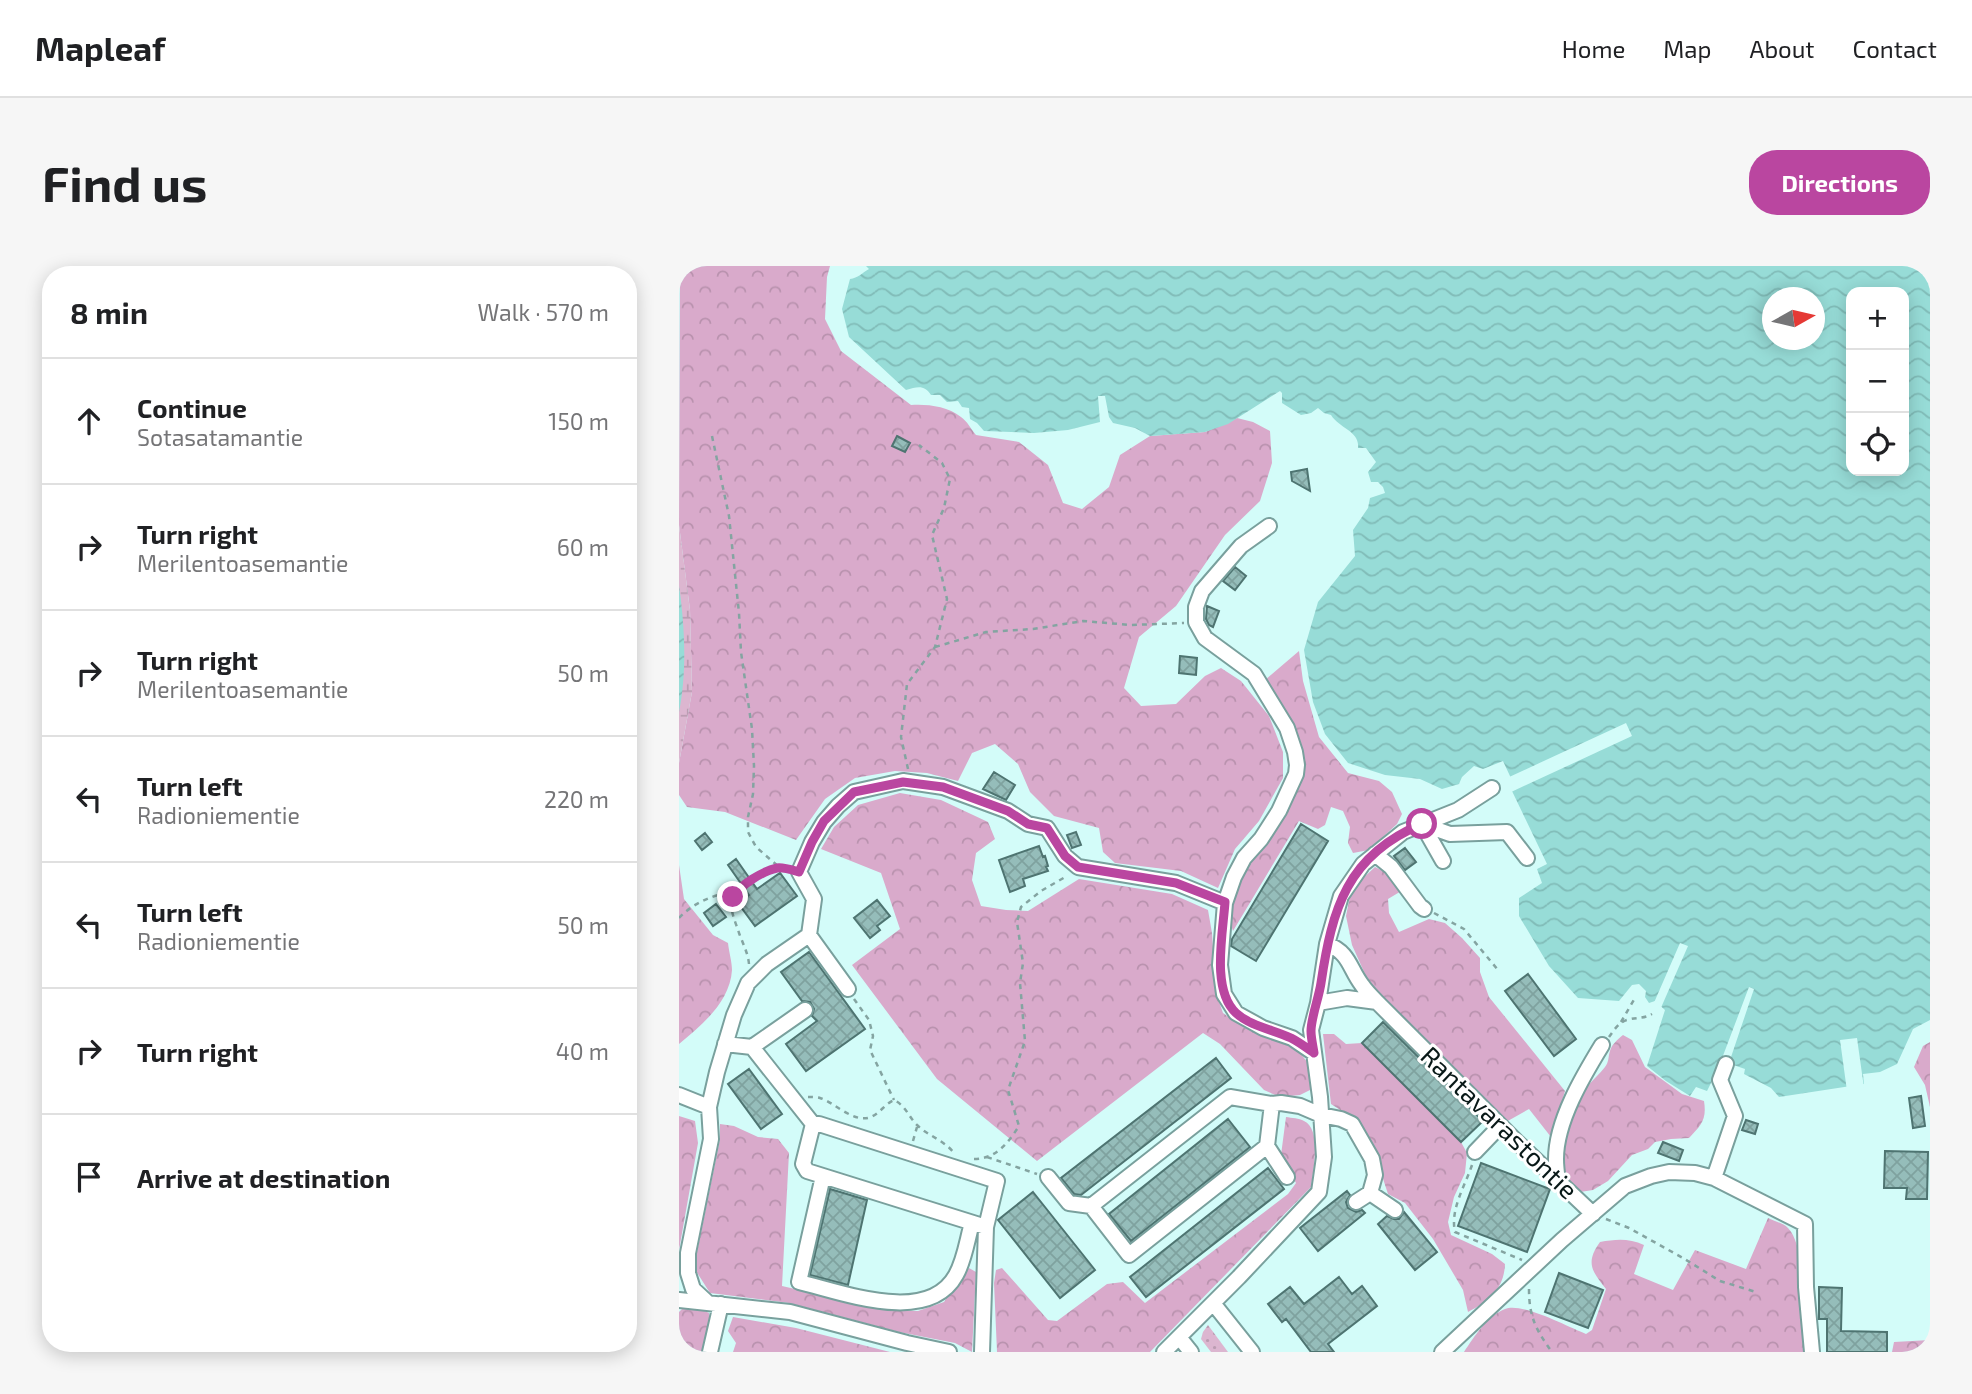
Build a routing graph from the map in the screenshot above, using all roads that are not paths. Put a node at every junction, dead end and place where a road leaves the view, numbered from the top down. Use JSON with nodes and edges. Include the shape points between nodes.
{"nodes":[{"id":1,"x":1269,"y":526,"type":"dead end"},
{"id":2,"x":1492,"y":788,"type":"dead end"},
{"id":3,"x":1422,"y":824,"type":"junction"},
{"id":4,"x":1375,"y":854,"type":"junction"},
{"id":5,"x":1527,"y":859,"type":"dead end"},
{"id":6,"x":1443,"y":861,"type":"dead end"},
{"id":7,"x":1225,"y":902,"type":"junction"},
{"id":8,"x":1425,"y":909,"type":"road end"},
{"id":9,"x":810,"y":935,"type":"junction"},
{"id":10,"x":1327,"y":944,"type":"junction"},
{"id":11,"x":848,"y":989,"type":"road end"},
{"id":12,"x":1377,"y":1002,"type":"junction"},
{"id":13,"x":1318,"y":1003,"type":"junction"},
{"id":14,"x":805,"y":1010,"type":"dead end"},
{"id":15,"x":725,"y":1044,"type":"junction"},
{"id":16,"x":1602,"y":1045,"type":"road end"},
{"id":17,"x":752,"y":1047,"type":"junction"},
{"id":18,"x":1314,"y":1053,"type":"junction"},
{"id":19,"x":1726,"y":1063,"type":"dead end"},
{"id":20,"x":679,"y":1095,"type":"edge"},
{"id":21,"x":1272,"y":1104,"type":"junction"},
{"id":22,"x":709,"y":1107,"type":"junction"},
{"id":23,"x":1321,"y":1115,"type":"junction"},
{"id":24,"x":813,"y":1124,"type":"junction"},
{"id":25,"x":1500,"y":1126,"type":"junction"},
{"id":26,"x":1267,"y":1146,"type":"junction"},
{"id":27,"x":1475,"y":1152,"type":"road end"},
{"id":28,"x":823,"y":1176,"type":"junction"},
{"id":29,"x":1048,"y":1177,"type":"road end"},
{"id":30,"x":1287,"y":1177,"type":"dead end"},
{"id":31,"x":1714,"y":1178,"type":"junction"},
{"id":32,"x":1558,"y":1181,"type":"junction"},
{"id":33,"x":1370,"y":1193,"type":"junction"},
{"id":34,"x":1356,"y":1202,"type":"dead end"},
{"id":35,"x":1091,"y":1206,"type":"junction"},
{"id":36,"x":1395,"y":1210,"type":"dead end"},
{"id":37,"x":1593,"y":1214,"type":"junction"},
{"id":38,"x":979,"y":1225,"type":"junction"},
{"id":39,"x":679,"y":1300,"type":"edge"},
{"id":40,"x":714,"y":1303,"type":"junction"},
{"id":41,"x":1213,"y":1303,"type":"junction"},
{"id":42,"x":1179,"y":1337,"type":"junction"},
{"id":43,"x":710,"y":1352,"type":"edge"},
{"id":44,"x":949,"y":1352,"type":"edge"},
{"id":45,"x":982,"y":1352,"type":"edge"},
{"id":46,"x":1164,"y":1352,"type":"edge"},
{"id":47,"x":1191,"y":1352,"type":"edge"},
{"id":48,"x":1252,"y":1352,"type":"edge"},
{"id":49,"x":1442,"y":1352,"type":"edge"},
{"id":50,"x":1812,"y":1352,"type":"edge"}],
"edges":[{"from":1,"to":7,"type":"street","via":[[1241,546],[1202,591],[1196,607],[1196,622],[1205,638],[1254,674],[1296,751],[1296,774],[1279,811],[1244,858]]},
{"from":2,"to":3,"type":"street","via":[[1458,810]]},
{"from":3,"to":4,"type":"street"},
{"from":3,"to":5,"type":"street","via":[[1450,834],[1507,832]]},
{"from":3,"to":6,"type":"street"},
{"from":4,"to":8,"type":"street"},
{"from":4,"to":10,"type":"street","via":[[1341,897]]},
{"from":7,"to":9,"type":"street","via":[[1176,883],[1078,867],[1047,828],[943,787],[903,782],[854,792],[824,821],[799,872],[814,899]]},
{"from":7,"to":18,"type":"street","via":[[1220,965],[1224,994],[1236,1013]]},
{"from":9,"to":11,"type":"street"},
{"from":9,"to":15,"type":"street","via":[[748,983]]},
{"from":10,"to":12,"type":"street","name":"Rantavarastontie","via":[[1350,961]]},
{"from":10,"to":13,"type":"street"},
{"from":12,"to":13,"type":"street","via":[[1347,998]]},
{"from":12,"to":25,"type":"street","name":"Rantavarastontie"},
{"from":13,"to":18,"type":"street","via":[[1311,1030]]},
{"from":14,"to":17,"type":"street"},
{"from":15,"to":17,"type":"street"},
{"from":15,"to":22,"type":"street"},
{"from":16,"to":32,"type":"street","via":[[1583,1076],[1561,1131]]},
{"from":17,"to":24,"type":"street"},
{"from":18,"to":23,"type":"street"},
{"from":19,"to":31,"type":"street","via":[[1720,1080],[1735,1116]]},
{"from":20,"to":22,"type":"street"},
{"from":21,"to":23,"type":"street","via":[[1300,1106]]},
{"from":21,"to":26,"type":"street"},
{"from":21,"to":35,"type":"street","via":[[1230,1097]]},
{"from":22,"to":40,"type":"street","via":[[711,1139],[688,1273],[693,1289]]},
{"from":23,"to":33,"type":"street","via":[[1352,1124],[1372,1159],[1375,1175]]},
{"from":23,"to":41,"type":"street","via":[[1324,1157],[1319,1192]]},
{"from":24,"to":28,"type":"street","via":[[803,1164],[807,1171]]},
{"from":24,"to":38,"type":"street","via":[[997,1181]]},
{"from":25,"to":27,"type":"street"},
{"from":25,"to":32,"type":"street","name":"Rantavarastontie"},
{"from":26,"to":30,"type":"street"},
{"from":26,"to":35,"type":"street","via":[[1129,1255]]},
{"from":28,"to":38,"type":"street"},
{"from":28,"to":38,"type":"street","via":[[799,1282],[894,1303],[920,1301],[939,1293],[955,1278]]},
{"from":29,"to":35,"type":"street","via":[[1069,1203]]},
{"from":31,"to":37,"type":"street","via":[[1669,1172],[1651,1176],[1625,1186]]},
{"from":31,"to":50,"type":"street","via":[[1805,1224]]},
{"from":32,"to":37,"type":"street","name":"Rantavarastontie"},
{"from":33,"to":34,"type":"street"},
{"from":33,"to":36,"type":"street"},
{"from":37,"to":49,"type":"street","name":"Rantavarastontie"},
{"from":38,"to":45,"type":"street"},
{"from":39,"to":40,"type":"street"},
{"from":40,"to":43,"type":"street"},
{"from":40,"to":44,"type":"street","via":[[790,1312]]},
{"from":41,"to":42,"type":"street"},
{"from":41,"to":48,"type":"street"},
{"from":42,"to":46,"type":"street"},
{"from":42,"to":47,"type":"street"}]}
